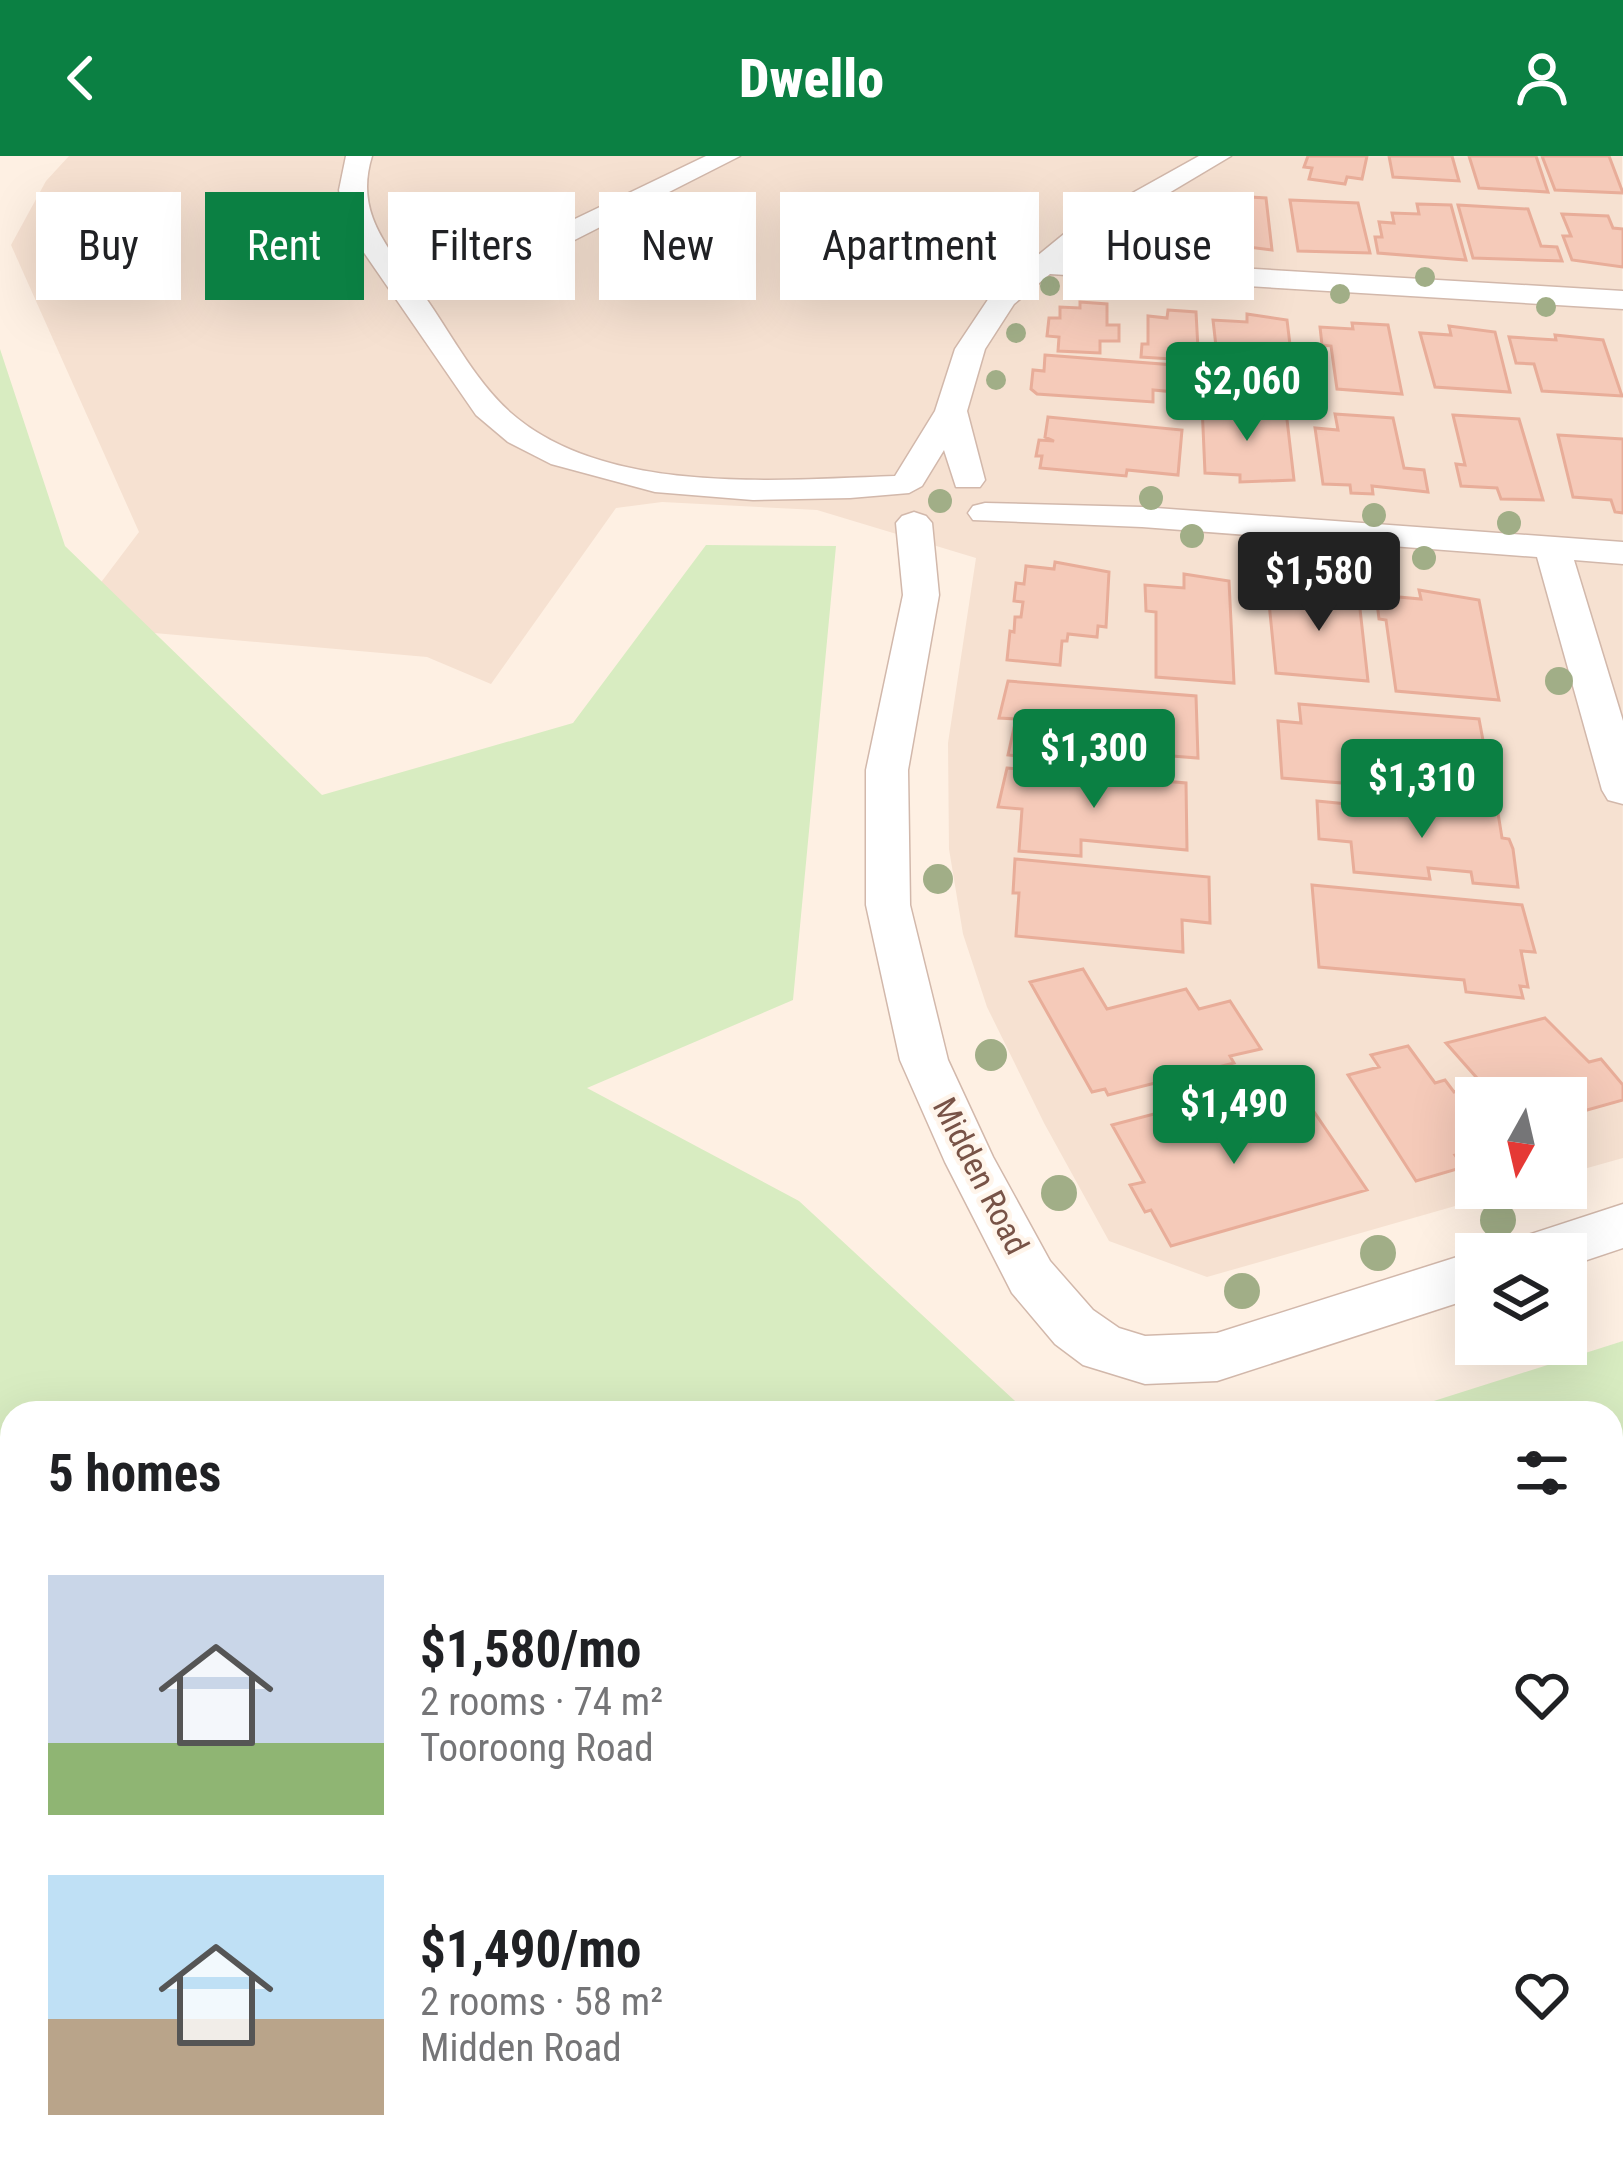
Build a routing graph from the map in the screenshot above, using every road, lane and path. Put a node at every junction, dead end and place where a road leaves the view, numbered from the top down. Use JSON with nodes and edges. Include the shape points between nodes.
{"nodes":[{"id":1,"x":359,"y":156,"type":"edge"},
{"id":2,"x":727,"y":156,"type":"edge"},
{"id":3,"x":1218,"y":156,"type":"edge"},
{"id":4,"x":575,"y":230,"type":"edge"},
{"id":5,"x":1041,"y":265,"type":"junction"},
{"id":6,"x":388,"y":268,"type":"edge"},
{"id":7,"x":412,"y":300,"type":"edge"},
{"id":8,"x":1623,"y":300,"type":"edge"},
{"id":9,"x":951,"y":411,"type":"junction"},
{"id":10,"x":905,"y":501,"type":"junction"},
{"id":11,"x":962,"y":529,"type":"junction"},
{"id":12,"x":1553,"y":549,"type":"junction"},
{"id":13,"x":1623,"y":553,"type":"edge"},
{"id":14,"x":1623,"y":790,"type":"edge"},
{"id":15,"x":1623,"y":1226,"type":"edge"},
{"id":16,"x":1587,"y":1238,"type":"edge"},
{"id":17,"x":1455,"y":1281,"type":"edge"}],
"edges":[{"from":1,"to":6,"type":"street","via":[[352,205]]},
{"from":2,"to":4,"type":"street"},
{"from":3,"to":5,"type":"street"},
{"from":5,"to":8,"type":"street"},
{"from":5,"to":9,"type":"street","via":[[1003,298],[970,349]]},
{"from":7,"to":10,"type":"street","via":[[488,408],[520,435],[611,472]]},
{"from":9,"to":10,"type":"street"},
{"from":9,"to":11,"type":"street"},
{"from":10,"to":11,"type":"street","name":"Midden Road"},
{"from":10,"to":11,"type":"street"},
{"from":10,"to":11,"type":"street","via":[[946,475]]},
{"from":11,"to":12,"type":"street","via":[[1142,518]]},
{"from":11,"to":17,"type":"street","name":"Midden Road","via":[[887,770],[887,905],[924,1060],[1031,1276],[1103,1348],[1145,1360],[1216,1358]]},
{"from":12,"to":13,"type":"street"},
{"from":12,"to":14,"type":"street"},
{"from":15,"to":16,"type":"street"}]}
